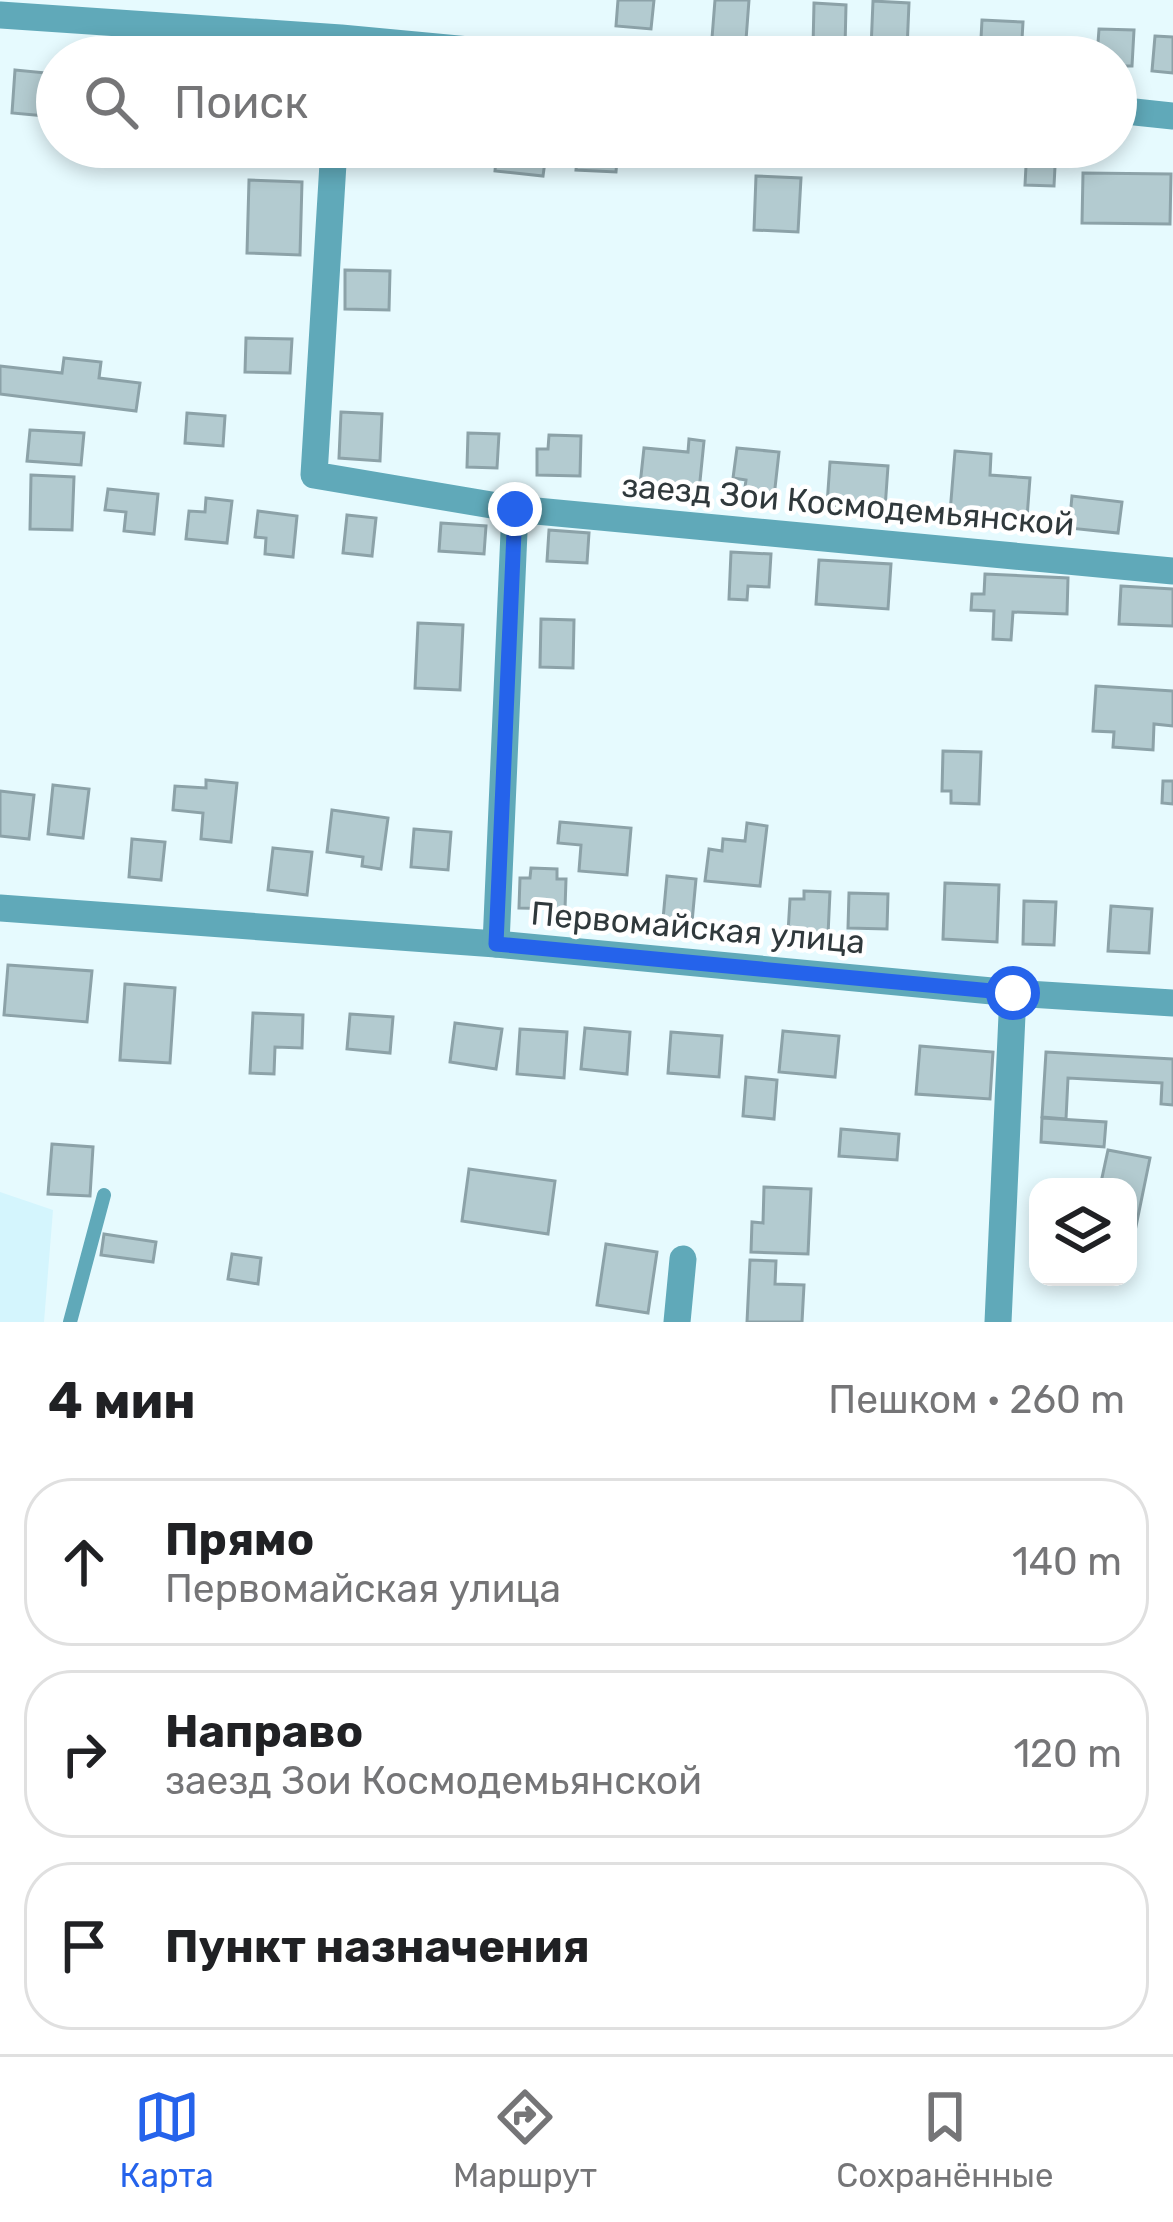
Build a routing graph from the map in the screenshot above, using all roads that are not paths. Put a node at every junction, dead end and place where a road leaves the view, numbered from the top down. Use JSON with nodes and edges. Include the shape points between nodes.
{"nodes":[{"id":1,"x":0,"y":15,"type":"edge"},
{"id":2,"x":216,"y":36,"type":"edge"},
{"id":3,"x":1137,"y":112,"type":"edge"},
{"id":4,"x":1173,"y":116,"type":"edge"},
{"id":5,"x":333,"y":168,"type":"edge"},
{"id":6,"x":515,"y":509,"type":"junction"},
{"id":7,"x":1173,"y":571,"type":"edge"},
{"id":8,"x":0,"y":908,"type":"edge"},
{"id":9,"x":496,"y":944,"type":"junction"},
{"id":10,"x":1013,"y":993,"type":"junction"},
{"id":11,"x":1173,"y":1003,"type":"edge"},
{"id":12,"x":104,"y":1195,"type":"dead end"},
{"id":13,"x":683,"y":1259,"type":"dead end"},
{"id":14,"x":70,"y":1322,"type":"edge"},
{"id":15,"x":677,"y":1322,"type":"edge"},
{"id":16,"x":998,"y":1322,"type":"edge"}],
"edges":[{"from":1,"to":2,"type":"street"},
{"from":3,"to":4,"type":"street"},
{"from":5,"to":6,"type":"street","name":"заезд Зои Космодемьянской","via":[[314,475]]},
{"from":6,"to":7,"type":"street","name":"заезд Зои Космодемьянской"},
{"from":6,"to":9,"type":"street"},
{"from":8,"to":9,"type":"street","name":"Первомайская улица"},
{"from":9,"to":10,"type":"street","name":"Первомайская улица"},
{"from":10,"to":11,"type":"street","name":"Первомайская улица"},
{"from":10,"to":16,"type":"street"},
{"from":12,"to":14,"type":"lane"},
{"from":13,"to":15,"type":"street"}]}
